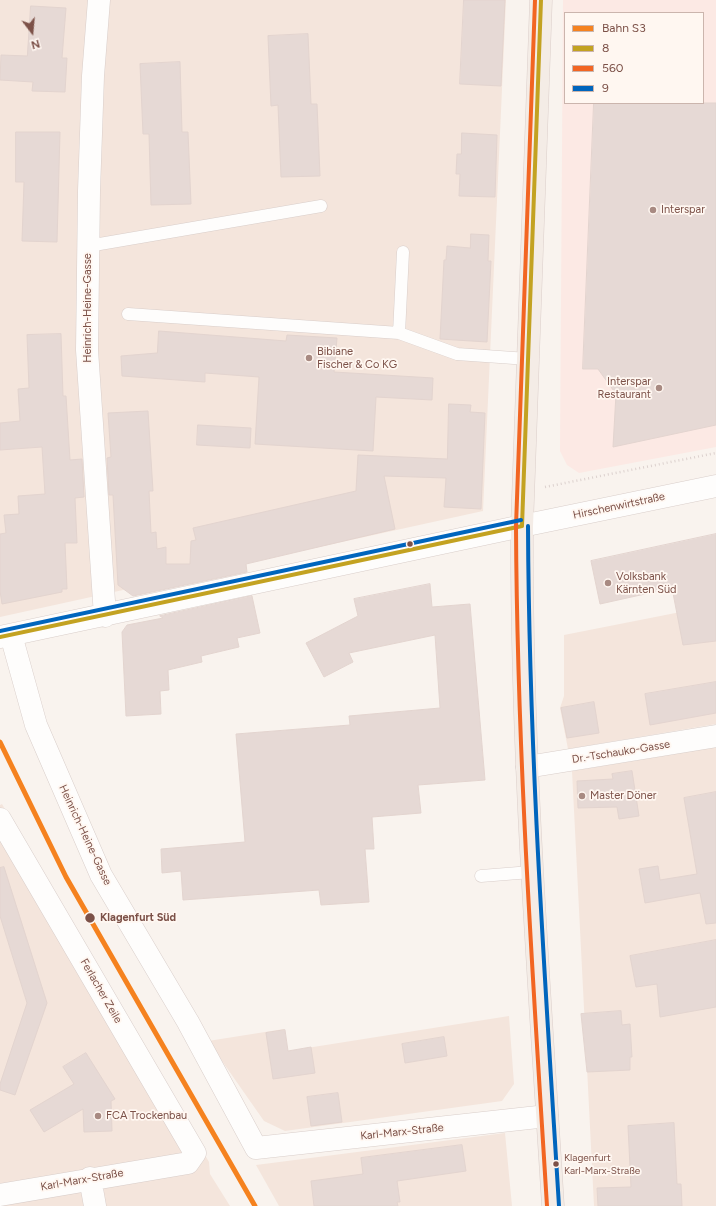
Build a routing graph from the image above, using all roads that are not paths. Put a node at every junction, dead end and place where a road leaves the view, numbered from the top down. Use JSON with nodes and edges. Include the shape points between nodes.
{"nodes":[{"id":1,"x":99,"y":0,"type":"edge"},
{"id":2,"x":541,"y":0,"type":"edge"},
{"id":3,"x":321,"y":206,"type":"dead end"},
{"id":4,"x":88,"y":246,"type":"junction"},
{"id":5,"x":403,"y":252,"type":"dead end"},
{"id":6,"x":128,"y":314,"type":"dead end"},
{"id":7,"x":399,"y":333,"type":"junction"},
{"id":8,"x":528,"y":359,"type":"junction"},
{"id":9,"x":716,"y":486,"type":"edge"},
{"id":10,"x":522,"y":526,"type":"junction"},
{"id":11,"x":105,"y":616,"type":"junction"},
{"id":12,"x":6,"y":636,"type":"edge"},
{"id":13,"x":716,"y":736,"type":"edge"},
{"id":14,"x":526,"y":767,"type":"junction"},
{"id":15,"x":0,"y":819,"type":"edge"},
{"id":16,"x":531,"y":872,"type":"junction"},
{"id":17,"x":480,"y":876,"type":"dead end"},
{"id":18,"x":547,"y":1116,"type":"junction"},
{"id":19,"x":256,"y":1148,"type":"joint"},
{"id":20,"x":188,"y":1163,"type":"joint"},
{"id":21,"x":90,"y":1178,"type":"junction"},
{"id":22,"x":0,"y":1194,"type":"edge"},
{"id":23,"x":95,"y":1206,"type":"edge"},
{"id":24,"x":553,"y":1206,"type":"edge"}],
"edges":[{"from":1,"to":4,"type":"street","name":"Heinrich-Heine-Gasse","via":[[92,76]]},
{"from":2,"to":8,"type":"main road"},
{"from":3,"to":4,"type":"lane"},
{"from":4,"to":11,"type":"street","name":"Heinrich-Heine-Gasse","via":[[87,350]]},
{"from":5,"to":7,"type":"lane"},
{"from":6,"to":7,"type":"lane"},
{"from":7,"to":8,"type":"lane","via":[[457,354]]},
{"from":8,"to":10,"type":"main road"},
{"from":9,"to":10,"type":"street","name":"Hirschenwirtstraße"},
{"from":10,"to":11,"type":"street","name":"Hirschenwirtstraße"},
{"from":10,"to":14,"type":"main road"},
{"from":11,"to":12,"type":"street","name":"Hirschenwirtstraße"},
{"from":12,"to":19,"type":"street","name":"Heinrich-Heine-Gasse","via":[[36,725],[101,875],[188,1022]]},
{"from":13,"to":14,"type":"street","name":"Dr.-Tschauko-Gasse"},
{"from":14,"to":16,"type":"main road"},
{"from":15,"to":20,"type":"street","name":"Ferlacher Zeile","via":[[195,1153]]},
{"from":16,"to":17,"type":"lane"},
{"from":16,"to":18,"type":"main road"},
{"from":18,"to":19,"type":"street","name":"Karl-Marx-Straße"},
{"from":18,"to":24,"type":"main road"},
{"from":20,"to":21,"type":"street","name":"Karl-Marx-Straße"},
{"from":21,"to":22,"type":"street","name":"Karl-Marx-Straße"},
{"from":21,"to":23,"type":"street"}]}
